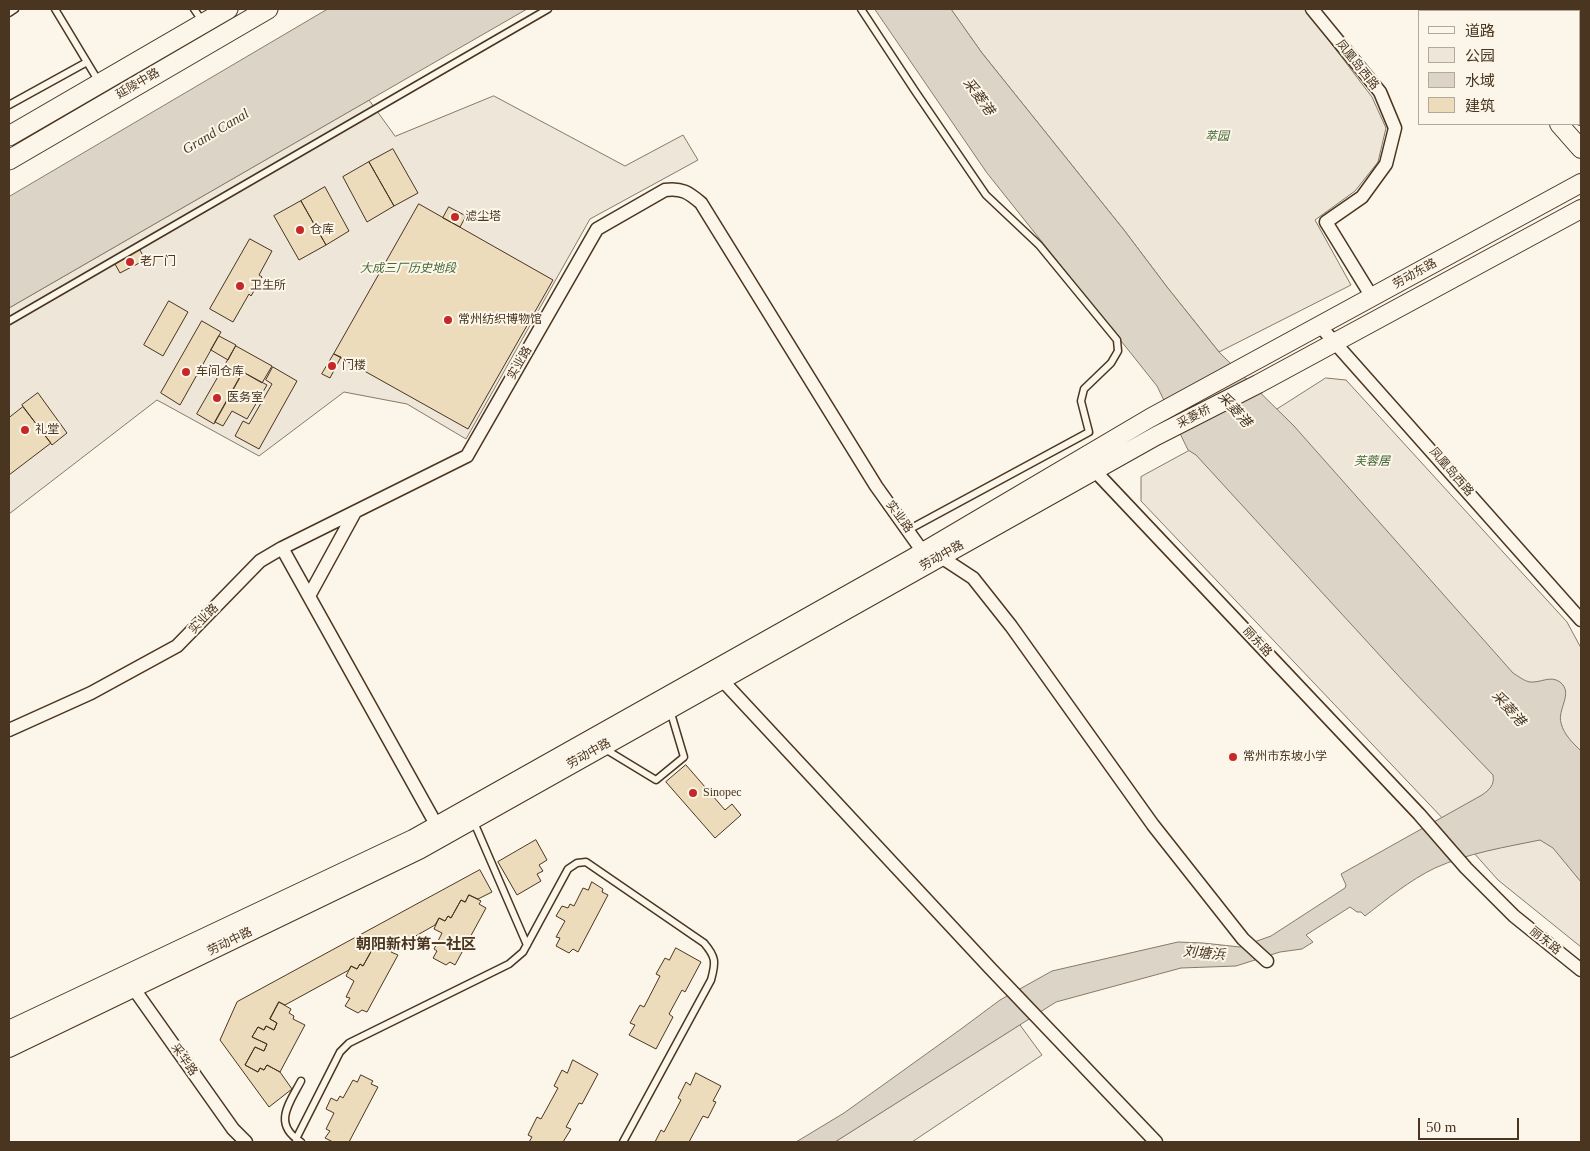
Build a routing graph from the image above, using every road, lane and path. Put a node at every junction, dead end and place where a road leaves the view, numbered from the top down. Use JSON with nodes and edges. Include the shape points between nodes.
{"nodes":[{"id":1,"x":15,"y":9,"type":"edge"},
{"id":2,"x":55,"y":9,"type":"edge"},
{"id":3,"x":228,"y":9,"type":"edge"},
{"id":4,"x":268,"y":9,"type":"edge"},
{"id":5,"x":548,"y":9,"type":"edge"},
{"id":6,"x":861,"y":9,"type":"edge"},
{"id":7,"x":1312,"y":9,"type":"edge"},
{"id":8,"x":9,"y":13,"type":"edge"},
{"id":9,"x":199,"y":16,"type":"edge"},
{"id":10,"x":86,"y":62,"type":"junction"},
{"id":11,"x":100,"y":83,"type":"junction"},
{"id":12,"x":9,"y":105,"type":"edge"},
{"id":13,"x":1560,"y":125,"type":"edge"},
{"id":14,"x":9,"y":136,"type":"edge"},
{"id":15,"x":1581,"y":150,"type":"edge"},
{"id":16,"x":9,"y":160,"type":"edge"},
{"id":17,"x":1581,"y":183,"type":"edge"},
{"id":18,"x":1581,"y":209,"type":"edge"},
{"id":19,"x":1372,"y":297,"type":"junction"},
{"id":20,"x":9,"y":321,"type":"edge"},
{"id":21,"x":1320,"y":326,"type":"junction"},
{"id":22,"x":1336,"y":342,"type":"junction"},
{"id":23,"x":1248,"y":364,"type":"joint"},
{"id":24,"x":1258,"y":384,"type":"joint"},
{"id":25,"x":1150,"y":418,"type":"joint"},
{"id":26,"x":1156,"y":436,"type":"joint"},
{"id":27,"x":1095,"y":470,"type":"junction"},
{"id":28,"x":354,"y":512,"type":"junction"},
{"id":29,"x":908,"y":530,"type":"junction"},
{"id":30,"x":282,"y":548,"type":"junction"},
{"id":31,"x":923,"y":552,"type":"junction"},
{"id":32,"x":941,"y":557,"type":"junction"},
{"id":33,"x":309,"y":596,"type":"junction"},
{"id":34,"x":1581,"y":620,"type":"edge"},
{"id":35,"x":722,"y":680,"type":"junction"},
{"id":36,"x":670,"y":709,"type":"junction"},
{"id":37,"x":9,"y":730,"type":"edge"},
{"id":38,"x":602,"y":747,"type":"junction"},
{"id":39,"x":473,"y":819,"type":"junction"},
{"id":40,"x":436,"y":826,"type":"junction"},
{"id":41,"x":526,"y":945,"type":"junction"},
{"id":42,"x":1267,"y":961,"type":"dead end"},
{"id":43,"x":1581,"y":970,"type":"edge"},
{"id":44,"x":131,"y":981,"type":"junction"},
{"id":45,"x":9,"y":1030,"type":"edge"},
{"id":46,"x":9,"y":1048,"type":"edge"},
{"id":47,"x":301,"y":1081,"type":"dead end"},
{"id":48,"x":299,"y":1141,"type":"edge"},
{"id":49,"x":246,"y":1142,"type":"edge"},
{"id":50,"x":623,"y":1142,"type":"edge"},
{"id":51,"x":1156,"y":1142,"type":"edge"}],
"edges":[{"from":1,"to":8,"type":"lane"},
{"from":2,"to":10,"type":"lane"},
{"from":3,"to":9,"type":"main road","name":"延陵中路"},
{"from":4,"to":16,"type":"main road","name":"延陵中路"},
{"from":5,"to":20,"type":"lane"},
{"from":6,"to":29,"type":"lane","via":[[986,195],[1039,245],[1117,340],[1118,351],[1111,363],[1084,389],[1081,400],[1089,432]]},
{"from":7,"to":19,"type":"street","name":"凤凰岛西路","via":[[1380,92],[1395,128],[1386,164],[1362,196],[1326,222]]},
{"from":9,"to":11,"type":"main road","name":"延陵中路"},
{"from":10,"to":11,"type":"lane"},
{"from":10,"to":12,"type":"lane"},
{"from":11,"to":14,"type":"main road","name":"延陵中路"},
{"from":13,"to":15,"type":"main road"},
{"from":17,"to":19,"type":"main road","name":"劳动东路"},
{"from":18,"to":22,"type":"main road","name":"劳动东路"},
{"from":19,"to":21,"type":"main road","name":"劳动东路"},
{"from":21,"to":22,"type":"street","name":"凤凰岛西路"},
{"from":21,"to":23,"type":"main road","name":"劳动东路"},
{"from":22,"to":24,"type":"main road","name":"劳动东路"},
{"from":22,"to":34,"type":"street","name":"凤凰岛西路"},
{"from":23,"to":25,"type":"main road","name":"采菱桥"},
{"from":24,"to":26,"type":"main road","name":"采菱桥"},
{"from":25,"to":31,"type":"main road","name":"劳动中路"},
{"from":26,"to":27,"type":"main road","name":"劳动中路"},
{"from":27,"to":32,"type":"main road","name":"劳动中路"},
{"from":27,"to":43,"type":"street","name":"丽东路","via":[[1466,868],[1514,916]]},
{"from":28,"to":29,"type":"street","name":"实业路","via":[[467,456],[597,229],[665,190],[677,188],[700,202],[876,486]]},
{"from":28,"to":30,"type":"street","name":"实业路"},
{"from":28,"to":33,"type":"street"},
{"from":29,"to":31,"type":"street","name":"实业路"},
{"from":30,"to":33,"type":"street"},
{"from":30,"to":37,"type":"street","name":"实业路","via":[[260,561],[177,646],[90,693]]},
{"from":31,"to":32,"type":"street"},
{"from":31,"to":40,"type":"main road","name":"劳动中路"},
{"from":32,"to":35,"type":"main road","name":"劳动中路"},
{"from":32,"to":42,"type":"street","via":[[973,578],[1011,626],[1152,825],[1243,939]]},
{"from":33,"to":40,"type":"street"},
{"from":35,"to":36,"type":"main road","name":"劳动中路"},
{"from":35,"to":51,"type":"street"},
{"from":36,"to":38,"type":"main road","name":"劳动中路"},
{"from":36,"to":38,"type":"lane","via":[[684,757],[656,780]]},
{"from":38,"to":39,"type":"main road","name":"劳动中路"},
{"from":39,"to":41,"type":"lane"},
{"from":39,"to":44,"type":"main road","name":"劳动中路","via":[[419,850]]},
{"from":40,"to":44,"type":"main road","name":"劳动中路"},
{"from":41,"to":48,"type":"lane","via":[[509,964],[349,1043],[340,1052]]},
{"from":41,"to":50,"type":"lane","via":[[568,869],[586,862],[704,943],[712,953],[715,965],[710,980]]},
{"from":44,"to":45,"type":"main road","name":"劳动中路"},
{"from":44,"to":46,"type":"main road","name":"劳动中路"},
{"from":44,"to":49,"type":"street","name":"采华路","via":[[233,1129]]},
{"from":47,"to":48,"type":"lane","via":[[284,1114],[287,1129]]}]}
